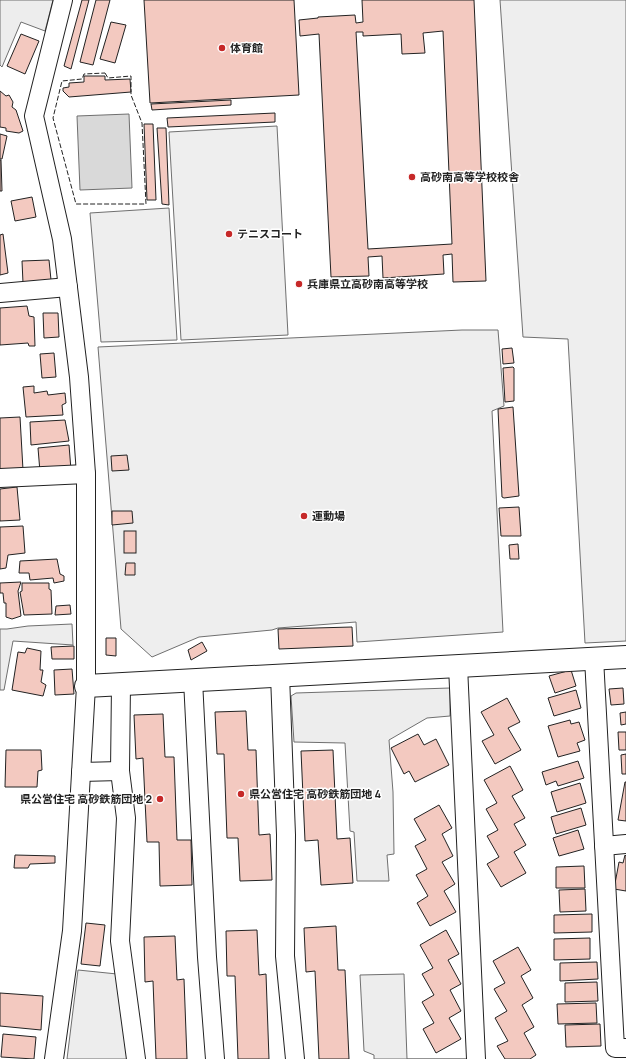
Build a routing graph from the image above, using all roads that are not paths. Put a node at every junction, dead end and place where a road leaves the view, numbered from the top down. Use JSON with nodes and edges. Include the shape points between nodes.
{"nodes":[{"id":1,"x":63,"y":0,"type":"edge"},
{"id":2,"x":68,"y":287,"type":"junction"},
{"id":3,"x":0,"y":293,"type":"edge"},
{"id":4,"x":86,"y":474,"type":"junction"},
{"id":5,"x":0,"y":478,"type":"edge"},
{"id":6,"x":626,"y":657,"type":"edge"},
{"id":7,"x":594,"y":658,"type":"junction"},
{"id":8,"x":458,"y":666,"type":"junction"},
{"id":9,"x":280,"y":675,"type":"junction"},
{"id":10,"x":193,"y":680,"type":"junction"},
{"id":11,"x":121,"y":684,"type":"junction"},
{"id":12,"x":86,"y":686,"type":"junction"},
{"id":13,"x":120,"y":771,"type":"junction"},
{"id":14,"x":81,"y":772,"type":"junction"},
{"id":15,"x":626,"y":844,"type":"edge"},
{"id":16,"x":604,"y":846,"type":"junction"},
{"id":17,"x":626,"y":1048,"type":"edge"},
{"id":18,"x":54,"y":1059,"type":"edge"},
{"id":19,"x":136,"y":1059,"type":"edge"},
{"id":20,"x":215,"y":1059,"type":"edge"},
{"id":21,"x":295,"y":1059,"type":"edge"},
{"id":22,"x":476,"y":1059,"type":"edge"}],
"edges":[{"from":1,"to":2,"type":"street","via":[[34,116],[62,239]]},
{"from":2,"to":3,"type":"street"},
{"from":2,"to":4,"type":"street","via":[[79,377]]},
{"from":4,"to":5,"type":"street"},
{"from":4,"to":12,"type":"street"},
{"from":6,"to":7,"type":"street"},
{"from":7,"to":8,"type":"street"},
{"from":7,"to":16,"type":"street"},
{"from":8,"to":9,"type":"street"},
{"from":8,"to":22,"type":"street"},
{"from":9,"to":10,"type":"street"},
{"from":9,"to":21,"type":"street","via":[[286,835],[285,956]]},
{"from":10,"to":11,"type":"street"},
{"from":10,"to":20,"type":"street","via":[[207,957]]},
{"from":11,"to":12,"type":"street"},
{"from":11,"to":13,"type":"street"},
{"from":12,"to":14,"type":"street"},
{"from":13,"to":14,"type":"street"},
{"from":13,"to":19,"type":"street","via":[[126,818],[120,941]]},
{"from":14,"to":18,"type":"street","via":[[72,931]]},
{"from":15,"to":16,"type":"street"},
{"from":16,"to":17,"type":"street","via":[[615,1048]]}]}
